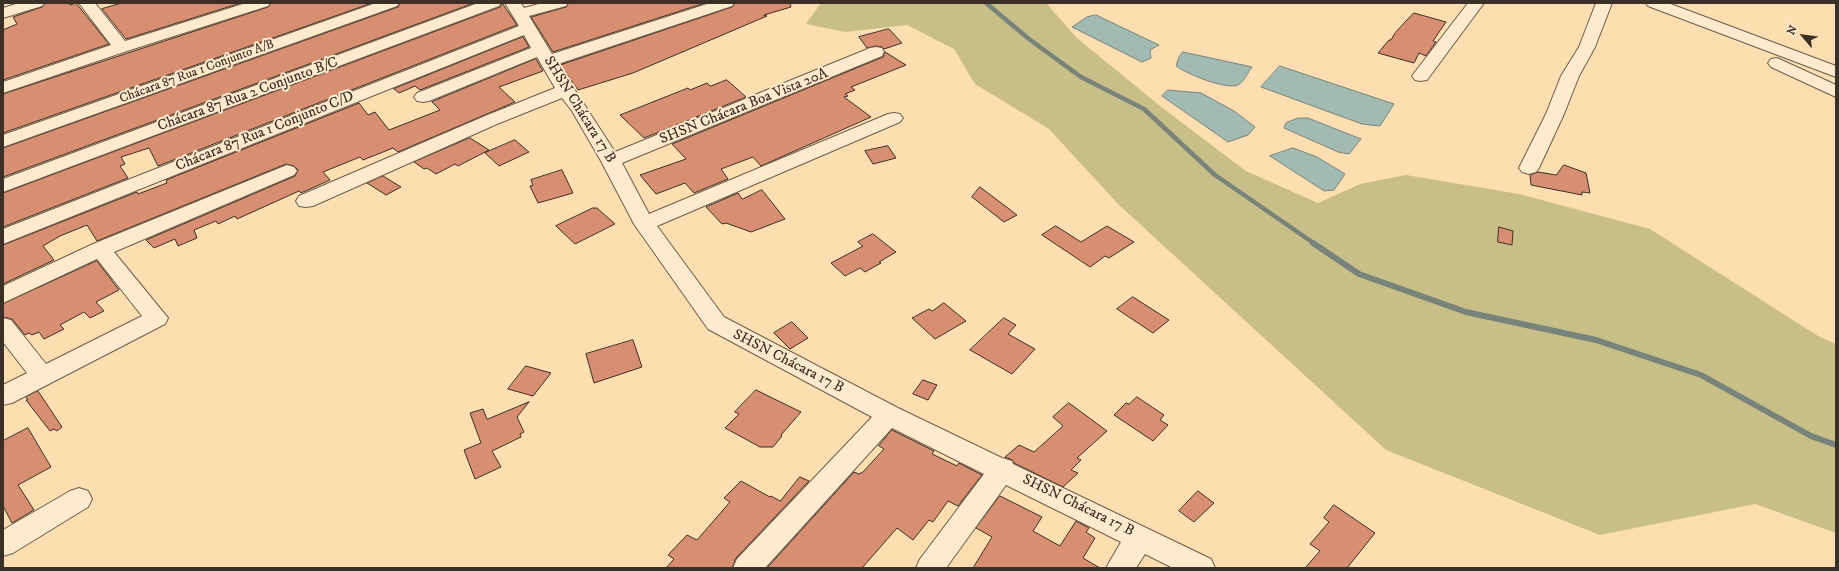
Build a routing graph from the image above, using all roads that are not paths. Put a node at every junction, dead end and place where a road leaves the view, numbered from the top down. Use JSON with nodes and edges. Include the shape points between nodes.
{"nodes":[{"id":1,"x":36,"y":3,"type":"edge"},
{"id":2,"x":87,"y":3,"type":"edge"},
{"id":3,"x":391,"y":3,"type":"edge"},
{"id":4,"x":493,"y":3,"type":"edge"},
{"id":5,"x":560,"y":3,"type":"edge"},
{"id":6,"x":726,"y":3,"type":"edge"},
{"id":7,"x":1476,"y":3,"type":"edge"},
{"id":8,"x":1604,"y":3,"type":"edge"},
{"id":9,"x":1654,"y":3,"type":"edge"},
{"id":10,"x":257,"y":4,"type":"edge"},
{"id":11,"x":3,"y":13,"type":"edge"},
{"id":12,"x":520,"y":15,"type":"edge"},
{"id":13,"x":1688,"y":16,"type":"junction"},
{"id":14,"x":121,"y":47,"type":"junction"},
{"id":15,"x":876,"y":52,"type":"dead end"},
{"id":16,"x":545,"y":55,"type":"junction"},
{"id":17,"x":1836,"y":72,"type":"edge"},
{"id":18,"x":1421,"y":76,"type":"dead end"},
{"id":19,"x":3,"y":88,"type":"edge"},
{"id":20,"x":565,"y":90,"type":"junction"},
{"id":21,"x":1836,"y":92,"type":"edge"},
{"id":22,"x":423,"y":97,"type":"dead end"},
{"id":23,"x":894,"y":118,"type":"dead end"},
{"id":24,"x":3,"y":141,"type":"edge"},
{"id":25,"x":611,"y":161,"type":"junction"},
{"id":26,"x":1529,"y":168,"type":"dead end"},
{"id":27,"x":287,"y":171,"type":"dead end"},
{"id":28,"x":3,"y":186,"type":"edge"},
{"id":29,"x":306,"y":201,"type":"dead end"},
{"id":30,"x":644,"y":224,"type":"junction"},
{"id":31,"x":3,"y":237,"type":"edge"},
{"id":32,"x":100,"y":249,"type":"junction"},
{"id":33,"x":3,"y":295,"type":"edge"},
{"id":34,"x":3,"y":326,"type":"edge"},
{"id":35,"x":42,"y":376,"type":"junction"},
{"id":36,"x":3,"y":396,"type":"edge"},
{"id":37,"x":890,"y":414,"type":"junction"},
{"id":38,"x":1003,"y":469,"type":"junction"},
{"id":39,"x":79,"y":499,"type":"dead end"},
{"id":40,"x":1140,"y":537,"type":"junction"},
{"id":41,"x":3,"y":544,"type":"edge"},
{"id":42,"x":747,"y":568,"type":"edge"},
{"id":43,"x":930,"y":568,"type":"edge"},
{"id":44,"x":1120,"y":568,"type":"edge"},
{"id":45,"x":1201,"y":568,"type":"edge"}],
"edges":[{"from":1,"to":11,"type":"street"},
{"from":2,"to":14,"type":"street"},
{"from":3,"to":24,"type":"street","name":"Chácara 87 Rua 1 Conjunto A/B"},
{"from":4,"to":28,"type":"street","name":"Chácara 87 Rua 2 Conjunto B/C"},
{"from":5,"to":12,"type":"street","name":"Chácara 87 Rua 1 Conjunto C/D"},
{"from":6,"to":16,"type":"street"},
{"from":7,"to":18,"type":"street"},
{"from":8,"to":26,"type":"street","via":[[1587,47],[1570,76]]},
{"from":9,"to":13,"type":"street"},
{"from":10,"to":14,"type":"street"},
{"from":12,"to":16,"type":"street","name":"SHSN Chácara 17 B"},
{"from":12,"to":31,"type":"street","name":"Chácara 87 Rua 1 Conjunto C/D","via":[[238,142]]},
{"from":13,"to":17,"type":"street"},
{"from":13,"to":21,"type":"street"},
{"from":14,"to":19,"type":"street"},
{"from":15,"to":25,"type":"street","name":"SHSN Chácara Boa Vista 20A"},
{"from":16,"to":20,"type":"street","name":"SHSN Chácara 17 B"},
{"from":16,"to":22,"type":"street"},
{"from":20,"to":25,"type":"street","name":"SHSN Chácara 17 B"},
{"from":20,"to":29,"type":"street"},
{"from":23,"to":30,"type":"street"},
{"from":25,"to":30,"type":"street","name":"SHSN Chácara 17 B"},
{"from":27,"to":32,"type":"street"},
{"from":30,"to":37,"type":"street","name":"SHSN Chácara 17 B","via":[[716,324]]},
{"from":32,"to":33,"type":"street"},
{"from":32,"to":35,"type":"street","via":[[157,318]]},
{"from":34,"to":35,"type":"street"},
{"from":35,"to":36,"type":"street"},
{"from":37,"to":38,"type":"street","name":"SHSN Chácara 17 B"},
{"from":37,"to":42,"type":"street"},
{"from":38,"to":40,"type":"street","name":"SHSN Chácara 17 B"},
{"from":38,"to":43,"type":"street"},
{"from":39,"to":41,"type":"street"},
{"from":40,"to":44,"type":"street"},
{"from":40,"to":45,"type":"street","name":"SHSN Chácara 17 B"}]}
